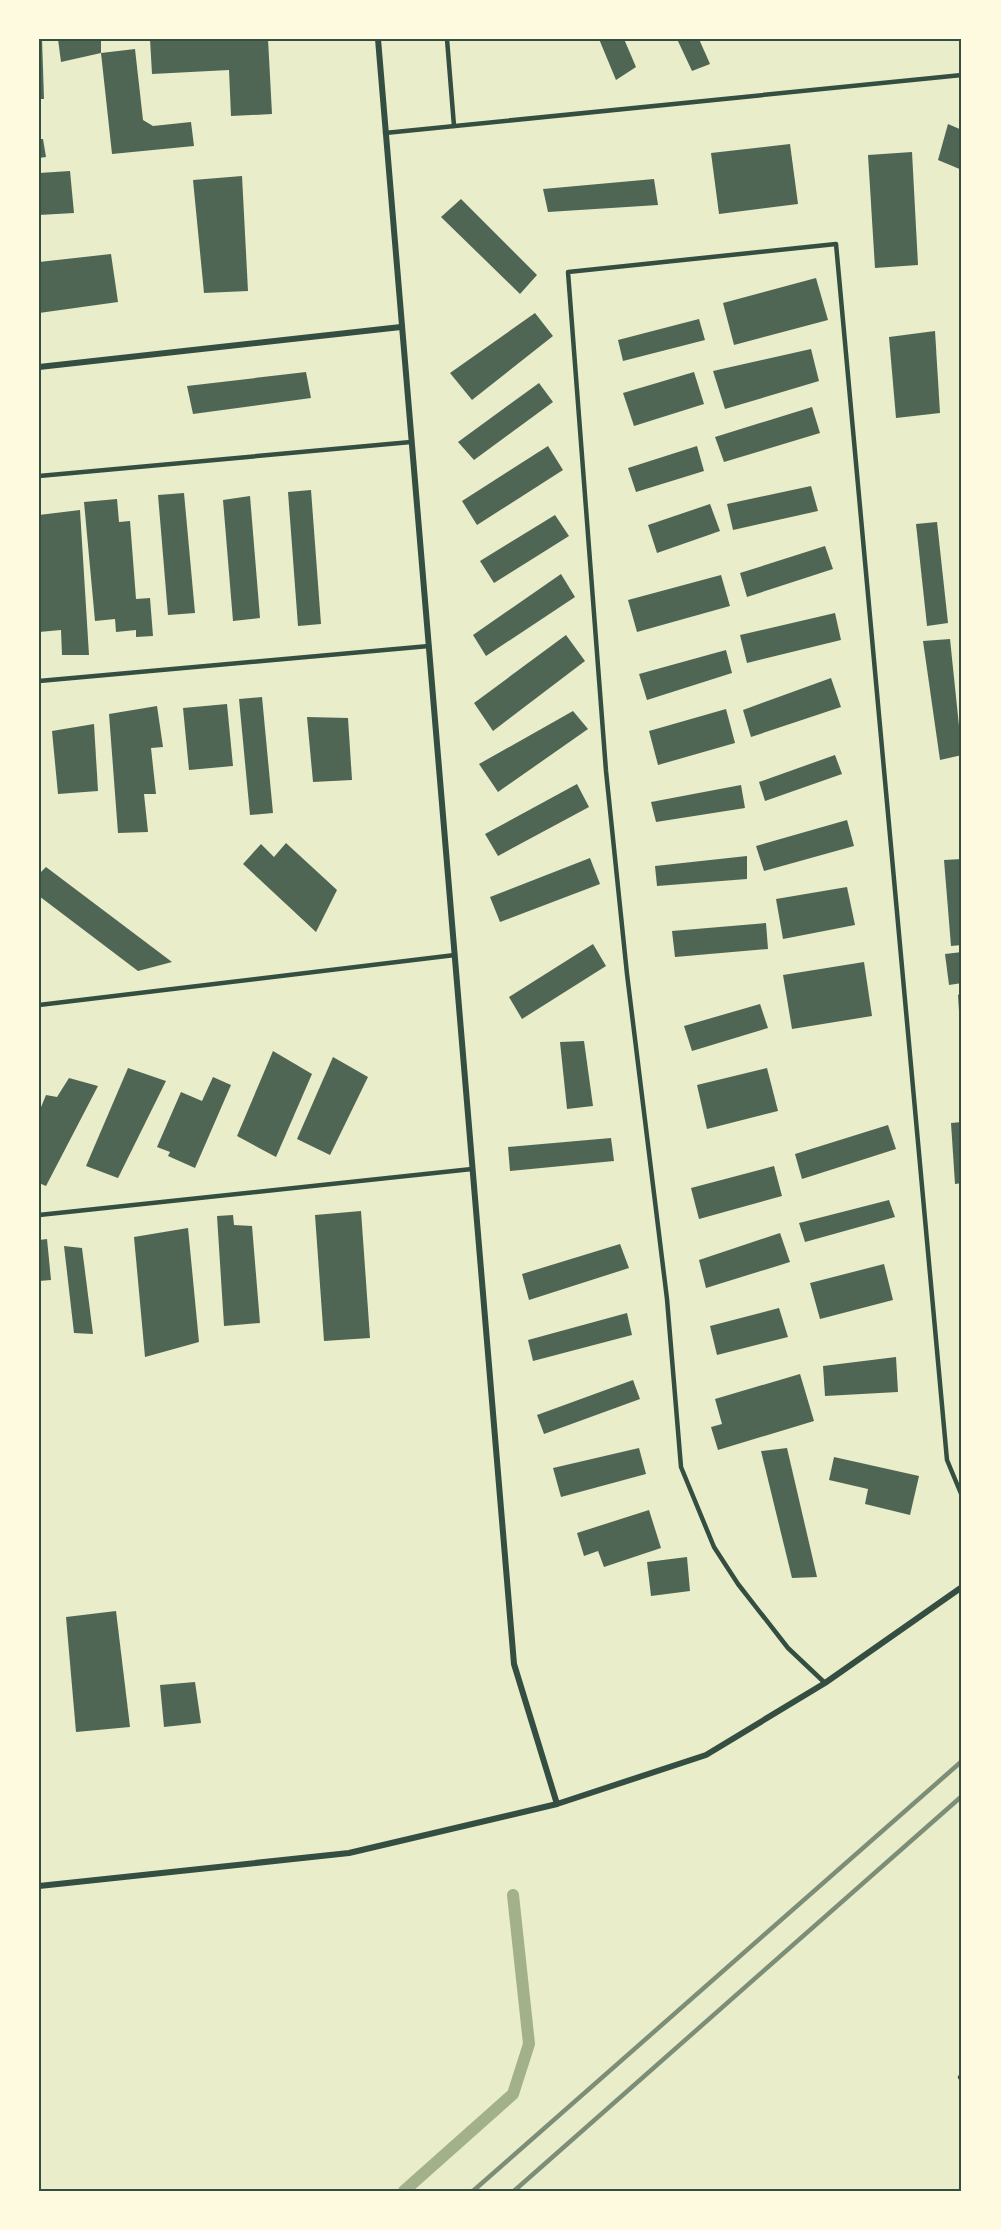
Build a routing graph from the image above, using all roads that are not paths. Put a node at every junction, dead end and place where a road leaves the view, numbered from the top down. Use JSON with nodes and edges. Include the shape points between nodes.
{"nodes":[{"id":1,"x":378,"y":39,"type":"edge"},
{"id":2,"x":447,"y":39,"type":"edge"},
{"id":3,"x":962,"y":75,"type":"edge"},
{"id":4,"x":454,"y":126,"type":"junction"},
{"id":5,"x":385,"y":133,"type":"junction"},
{"id":6,"x":401,"y":327,"type":"junction"},
{"id":7,"x":39,"y":367,"type":"edge"},
{"id":8,"x":411,"y":442,"type":"junction"},
{"id":9,"x":39,"y":476,"type":"edge"},
{"id":10,"x":429,"y":646,"type":"junction"},
{"id":11,"x":39,"y":681,"type":"edge"},
{"id":12,"x":455,"y":955,"type":"junction"},
{"id":13,"x":39,"y":1005,"type":"edge"},
{"id":14,"x":472,"y":1169,"type":"junction"},
{"id":15,"x":39,"y":1215,"type":"edge"},
{"id":16,"x":962,"y":1496,"type":"edge"},
{"id":17,"x":962,"y":1587,"type":"edge"},
{"id":18,"x":825,"y":1683,"type":"junction"},
{"id":19,"x":557,"y":1804,"type":"junction"},
{"id":20,"x":39,"y":1886,"type":"edge"}],
"edges":[{"from":1,"to":5,"type":"street"},
{"from":2,"to":4,"type":"lane"},
{"from":3,"to":4,"type":"lane"},
{"from":4,"to":5,"type":"lane"},
{"from":5,"to":6,"type":"street"},
{"from":6,"to":7,"type":"street"},
{"from":6,"to":8,"type":"street"},
{"from":8,"to":9,"type":"lane"},
{"from":8,"to":10,"type":"street"},
{"from":10,"to":11,"type":"lane"},
{"from":10,"to":12,"type":"street"},
{"from":12,"to":13,"type":"lane"},
{"from":12,"to":14,"type":"street"},
{"from":14,"to":15,"type":"lane"},
{"from":14,"to":19,"type":"street","via":[[514,1664]]},
{"from":16,"to":18,"type":"lane","via":[[947,1460],[836,244],[568,272],[606,771],[667,1299],[681,1467],[714,1547],[738,1584],[788,1648]]},
{"from":17,"to":18,"type":"street"},
{"from":18,"to":19,"type":"street","via":[[706,1755]]},
{"from":19,"to":20,"type":"street","via":[[349,1853]]}]}
